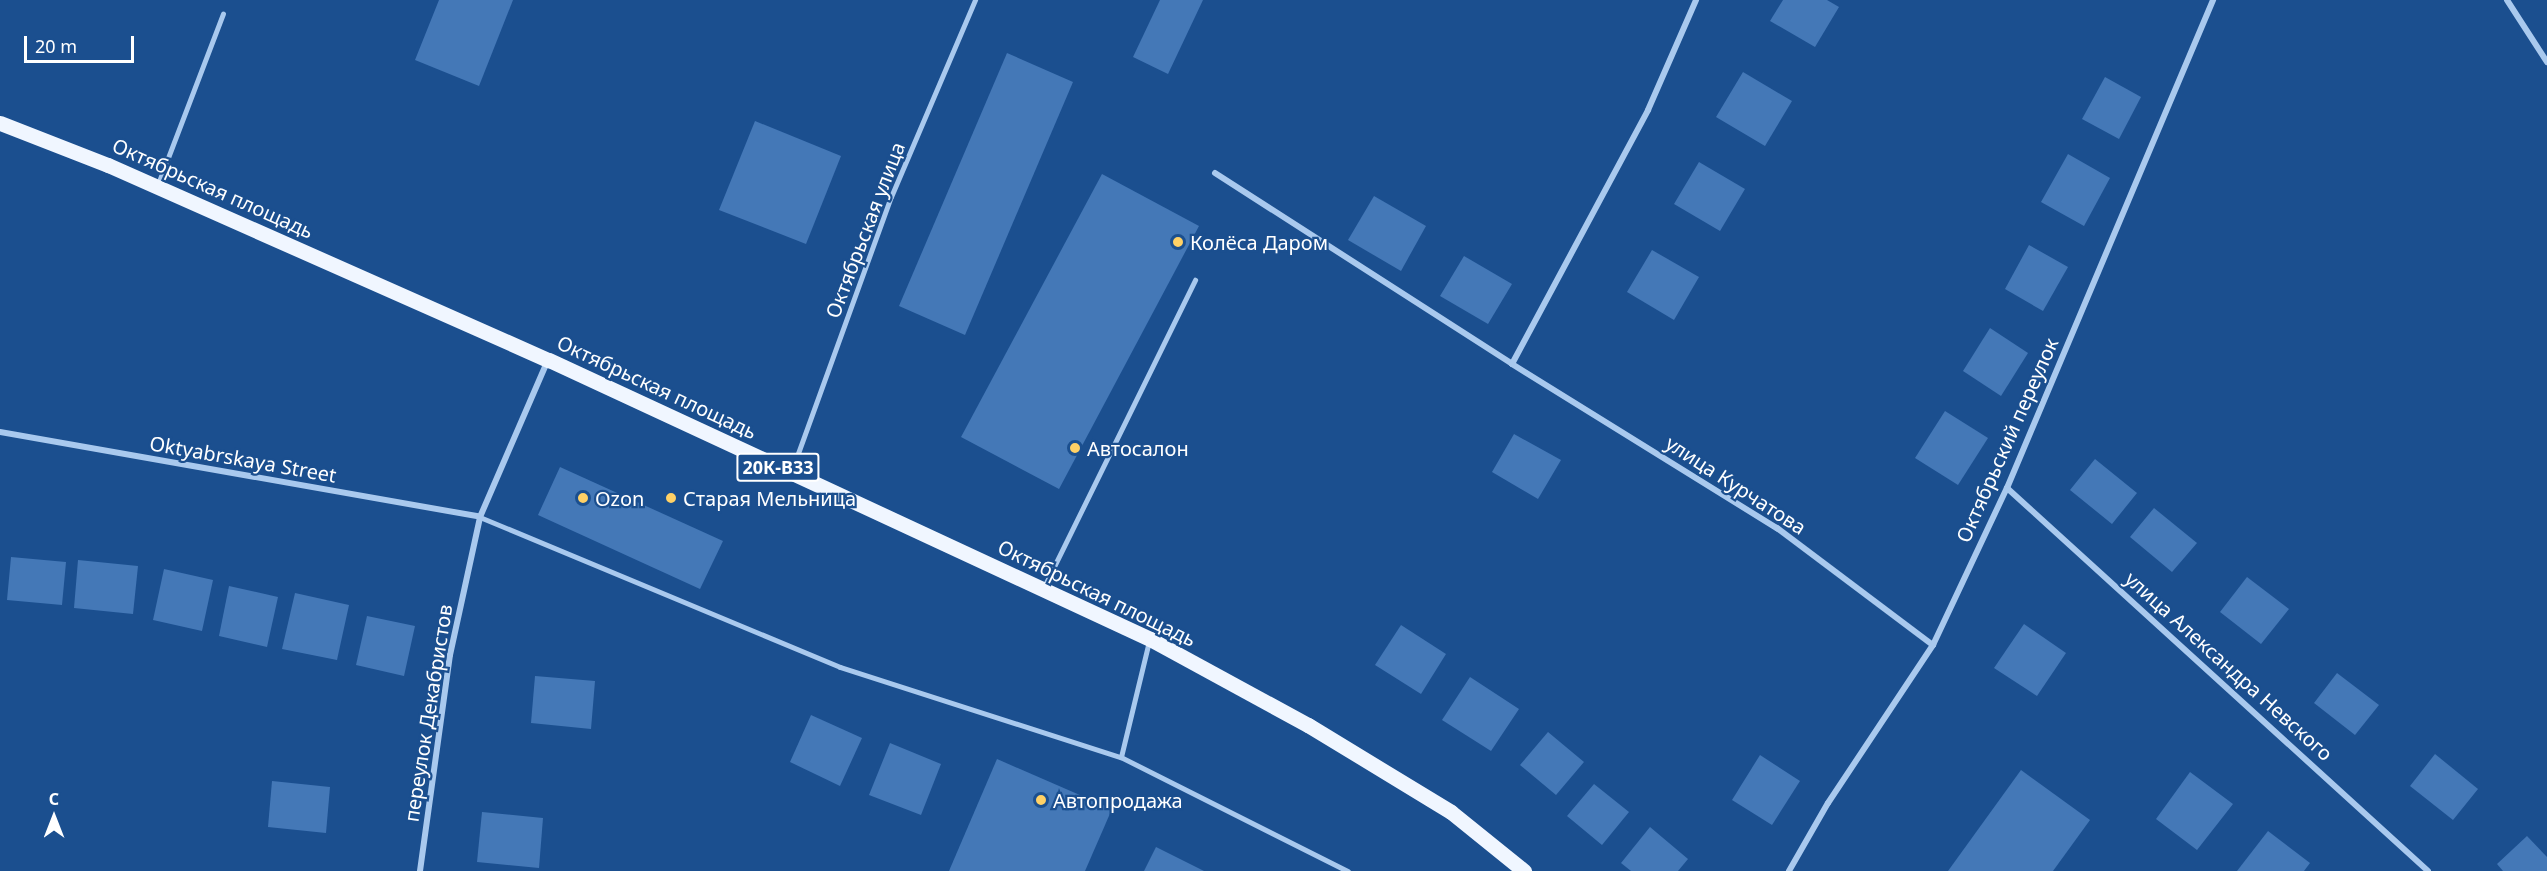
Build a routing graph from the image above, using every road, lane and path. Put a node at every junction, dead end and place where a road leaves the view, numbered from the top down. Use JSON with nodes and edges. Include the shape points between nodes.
{"nodes":[{"id":1,"x":975,"y":0,"type":"edge"},
{"id":2,"x":1696,"y":0,"type":"edge"},
{"id":3,"x":2212,"y":0,"type":"edge"},
{"id":4,"x":2507,"y":0,"type":"edge"},
{"id":5,"x":223,"y":14,"type":"dead end"},
{"id":6,"x":2547,"y":62,"type":"edge"},
{"id":7,"x":0,"y":123,"type":"edge"},
{"id":8,"x":1215,"y":173,"type":"dead end"},
{"id":9,"x":157,"y":187,"type":"junction"},
{"id":10,"x":1195,"y":280,"type":"dead end"},
{"id":11,"x":549,"y":360,"type":"junction"},
{"id":12,"x":1512,"y":364,"type":"junction"},
{"id":13,"x":0,"y":432,"type":"edge"},
{"id":14,"x":792,"y":473,"type":"junction"},
{"id":15,"x":2007,"y":488,"type":"junction"},
{"id":16,"x":480,"y":517,"type":"junction"},
{"id":17,"x":1043,"y":589,"type":"junction"},
{"id":18,"x":1150,"y":639,"type":"junction"},
{"id":19,"x":1933,"y":645,"type":"junction"},
{"id":20,"x":1120,"y":757,"type":"junction"},
{"id":21,"x":420,"y":871,"type":"edge"},
{"id":22,"x":1348,"y":871,"type":"edge"},
{"id":23,"x":1524,"y":871,"type":"edge"},
{"id":24,"x":1789,"y":871,"type":"edge"},
{"id":25,"x":2428,"y":871,"type":"edge"}],
"edges":[{"from":1,"to":14,"type":"lane","name":"Октябрьская улица","via":[[891,197]]},
{"from":2,"to":12,"type":"street","via":[[1648,110]]},
{"from":3,"to":15,"type":"street","name":"Октябрьский переулок"},
{"from":4,"to":6,"type":"street"},
{"from":5,"to":9,"type":"lane"},
{"from":7,"to":9,"type":"main road","name":"Октябрьская площадь","number":"20К-В33"},
{"from":8,"to":12,"type":"street","name":"улица Курчатова"},
{"from":9,"to":11,"type":"main road","name":"Октябрьская площадь","number":"20К-В33"},
{"from":10,"to":17,"type":"lane"},
{"from":11,"to":14,"type":"main road","name":"Октябрьская площадь","number":"20К-В33"},
{"from":11,"to":16,"type":"street","name":"переулок Декабристов"},
{"from":12,"to":19,"type":"street","name":"улица Курчатова","via":[[1777,528]]},
{"from":13,"to":16,"type":"street","name":"Oktyabrskaya Street"},
{"from":14,"to":17,"type":"main road","name":"Октябрьская площадь","number":"20К-В33"},
{"from":15,"to":19,"type":"street","name":"Октябрьский переулок"},
{"from":15,"to":25,"type":"street","name":"улица Александра Невского"},
{"from":16,"to":20,"type":"lane","via":[[840,667]]},
{"from":16,"to":21,"type":"street","name":"переулок Декабристов","via":[[450,655]]},
{"from":17,"to":18,"type":"main road","name":"Октябрьская площадь","number":"20К-В33"},
{"from":18,"to":20,"type":"lane"},
{"from":18,"to":23,"type":"main road","name":"Октябрьская площадь","number":"20К-В33","via":[[1308,725],[1451,812]]},
{"from":19,"to":24,"type":"street","name":"Октябрьский переулок","via":[[1828,803]]},
{"from":20,"to":22,"type":"lane"}]}
